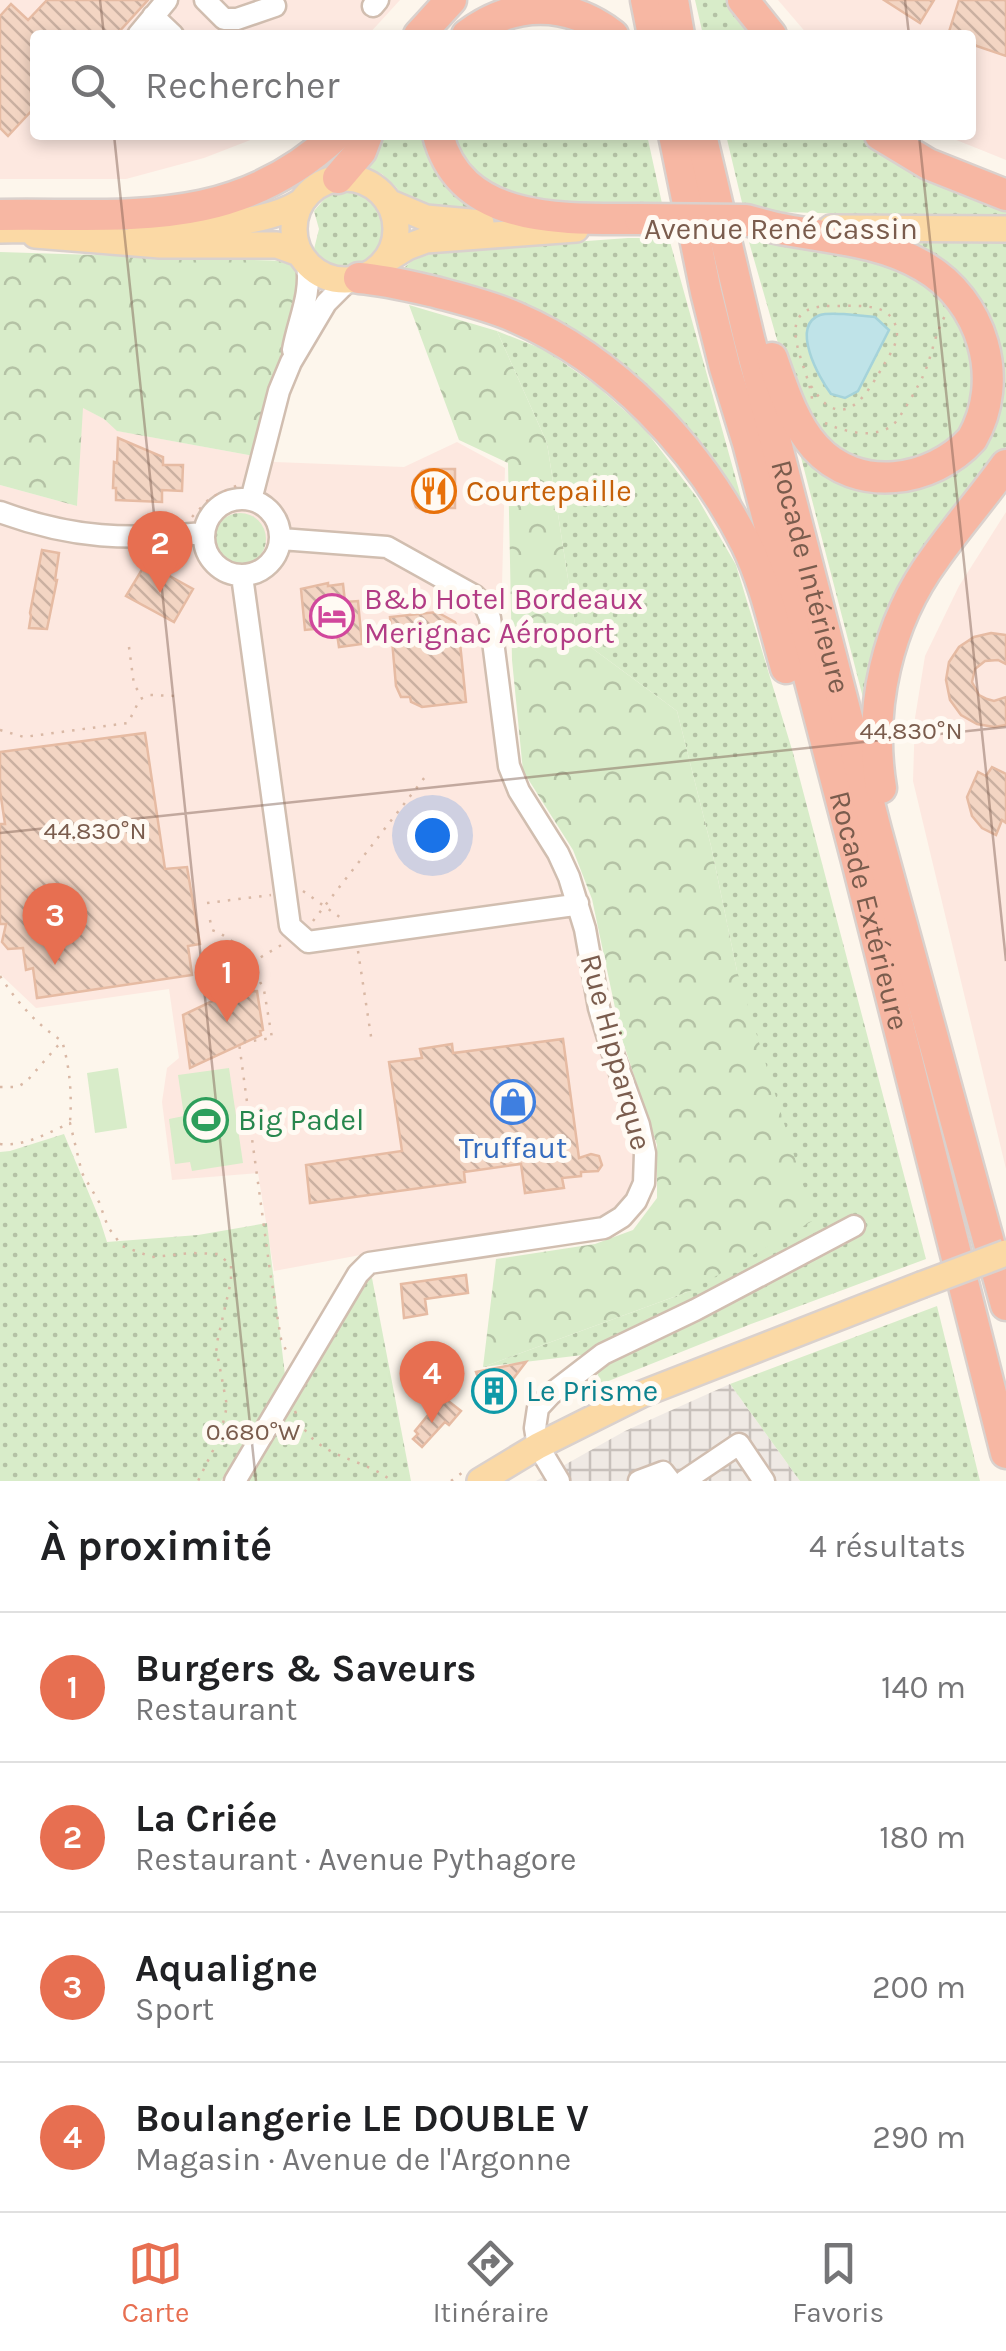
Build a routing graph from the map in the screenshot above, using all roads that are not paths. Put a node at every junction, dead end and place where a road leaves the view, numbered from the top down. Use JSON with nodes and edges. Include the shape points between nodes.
{"nodes":[{"id":1,"x":204,"y":0,"type":"edge"},
{"id":2,"x":451,"y":0,"type":"edge"},
{"id":3,"x":646,"y":0,"type":"edge"},
{"id":4,"x":673,"y":0,"type":"edge"},
{"id":5,"x":743,"y":0,"type":"edge"},
{"id":6,"x":275,"y":6,"type":"dead end"},
{"id":7,"x":160,"y":8,"type":"edge"},
{"id":8,"x":142,"y":30,"type":"edge"},
{"id":9,"x":424,"y":30,"type":"edge"},
{"id":10,"x":474,"y":30,"type":"edge"},
{"id":11,"x":606,"y":30,"type":"edge"},
{"id":12,"x":652,"y":30,"type":"edge"},
{"id":13,"x":679,"y":30,"type":"edge"},
{"id":14,"x":767,"y":30,"type":"edge"},
{"id":15,"x":330,"y":140,"type":"edge"},
{"id":16,"x":366,"y":140,"type":"edge"},
{"id":17,"x":439,"y":140,"type":"edge"},
{"id":18,"x":660,"y":140,"type":"edge"},
{"id":19,"x":675,"y":140,"type":"edge"},
{"id":20,"x":702,"y":140,"type":"edge"},
{"id":21,"x":703,"y":140,"type":"edge"},
{"id":22,"x":888,"y":140,"type":"edge"},
{"id":23,"x":338,"y":178,"type":"junction"},
{"id":24,"x":1006,"y":195,"type":"edge"},
{"id":25,"x":301,"y":202,"type":"junction"},
{"id":26,"x":388,"y":202,"type":"junction"},
{"id":27,"x":0,"y":214,"type":"edge"},
{"id":28,"x":642,"y":224,"type":"junction"},
{"id":29,"x":776,"y":228,"type":"junction"},
{"id":30,"x":555,"y":229,"type":"junction"},
{"id":31,"x":1006,"y":229,"type":"edge"},
{"id":32,"x":0,"y":232,"type":"edge"},
{"id":33,"x":303,"y":259,"type":"junction"},
{"id":34,"x":386,"y":260,"type":"junction"},
{"id":35,"x":354,"y":279,"type":"junction"},
{"id":36,"x":706,"y":292,"type":"junction"},
{"id":37,"x":291,"y":362,"type":"junction"},
{"id":38,"x":1006,"y":452,"type":"edge"},
{"id":39,"x":1006,"y":466,"type":"edge"},
{"id":40,"x":244,"y":493,"type":"junction"},
{"id":41,"x":0,"y":512,"type":"edge"},
{"id":42,"x":196,"y":526,"type":"junction"},
{"id":43,"x":281,"y":539,"type":"junction"},
{"id":44,"x":934,"y":558,"type":"junction"},
{"id":45,"x":242,"y":576,"type":"junction"},
{"id":46,"x":876,"y":830,"type":"junction"},
{"id":47,"x":857,"y":861,"type":"junction"},
{"id":48,"x":578,"y":903,"type":"junction"},
{"id":49,"x":854,"y":1226,"type":"dead end"},
{"id":50,"x":1006,"y":1252,"type":"edge"},
{"id":51,"x":1006,"y":1306,"type":"edge"},
{"id":52,"x":538,"y":1446,"type":"junction"},
{"id":53,"x":1006,"y":1453,"type":"edge"},
{"id":54,"x":235,"y":1481,"type":"edge"},
{"id":55,"x":480,"y":1481,"type":"edge"},
{"id":56,"x":559,"y":1481,"type":"edge"},
{"id":57,"x":639,"y":1481,"type":"edge"},
{"id":58,"x":670,"y":1481,"type":"edge"},
{"id":59,"x":684,"y":1481,"type":"edge"},
{"id":60,"x":764,"y":1481,"type":"edge"}],
"edges":[{"from":1,"to":6,"type":"street","via":[[224,19]]},
{"from":2,"to":9,"type":"highway"},
{"from":3,"to":12,"type":"highway"},
{"from":4,"to":13,"type":"highway"},
{"from":5,"to":14,"type":"highway"},
{"from":7,"to":8,"type":"street"},
{"from":10,"to":11,"type":"highway","via":[[503,11],[544,4],[568,7]]},
{"from":15,"to":27,"type":"highway","via":[[286,174],[217,204],[158,212]]},
{"from":16,"to":23,"type":"highway"},
{"from":17,"to":28,"type":"highway","via":[[461,181],[496,204]]},
{"from":18,"to":36,"type":"highway"},
{"from":19,"to":36,"type":"highway","name":"Rocade Extérieure"},
{"from":20,"to":46,"type":"highway","name":"Rocade Intérieure"},
{"from":21,"to":29,"type":"highway","via":[[787,398],[817,449],[836,465],[867,476],[899,478],[952,457],[984,421],[996,366],[991,342],[968,302],[924,266],[891,251]]},
{"from":22,"to":24,"type":"highway"},
{"from":23,"to":25,"type":"main road"},
{"from":23,"to":26,"type":"main road","via":[[366,183]]},
{"from":25,"to":32,"type":"main road","via":[[274,216],[237,221]]},
{"from":25,"to":33,"type":"main road","via":[[294,236]]},
{"from":26,"to":30,"type":"main road","name":"Avenue René Cassin","via":[[426,218]]},
{"from":26,"to":34,"type":"main road","via":[[396,231]]},
{"from":28,"to":29,"type":"highway","bridge":true,"via":[[746,220]]},
{"from":28,"to":30,"type":"main road","name":"Avenue René Cassin"},
{"from":29,"to":31,"type":"main road","name":"Avenue René Cassin"},
{"from":30,"to":34,"type":"main road","name":"Avenue René Cassin","via":[[426,240]]},
{"from":32,"to":33,"type":"main road","via":[[160,245],[276,245]]},
{"from":33,"to":35,"type":"main road","via":[[320,274]]},
{"from":33,"to":37,"type":"street","via":[[310,279]]},
{"from":34,"to":35,"type":"main road"},
{"from":35,"to":37,"type":"street","via":[[326,303]]},
{"from":35,"to":47,"type":"highway","via":[[384,280],[515,317],[583,355],[646,406],[682,447],[748,548],[832,825]]},
{"from":36,"to":47,"type":"highway","name":"Rocade Extérieure"},
{"from":37,"to":40,"type":"street"},
{"from":38,"to":44,"type":"highway"},
{"from":39,"to":44,"type":"highway"},
{"from":40,"to":42,"type":"street"},
{"from":40,"to":43,"type":"street","via":[[273,514]]},
{"from":41,"to":42,"type":"street","via":[[96,536],[137,538]]},
{"from":42,"to":45,"type":"street","via":[[218,567]]},
{"from":43,"to":45,"type":"street","via":[[264,569]]},
{"from":43,"to":48,"type":"street","name":"Rue Hipparque","via":[[387,547],[480,600],[490,618],[513,779],[558,853]]},
{"from":44,"to":46,"type":"highway","via":[[904,612],[877,708],[882,796]]},
{"from":45,"to":48,"type":"street","via":[[290,926],[301,937],[308,942]]},
{"from":46,"to":51,"type":"highway","name":"Rocade Intérieure"},
{"from":47,"to":53,"type":"highway","name":"Rocade Extérieure"},
{"from":48,"to":54,"type":"street","name":"Rue Hipparque","via":[[600,1008],[645,1153],[636,1201],[594,1231],[368,1263]]},
{"from":49,"to":52,"type":"street","via":[[578,1370],[538,1408]]},
{"from":50,"to":52,"type":"main road","bridge":true,"via":[[642,1394]]},
{"from":52,"to":55,"type":"main road"},
{"from":52,"to":56,"type":"street"},
{"from":57,"to":58,"type":"street","via":[[664,1472]]},
{"from":59,"to":60,"type":"street","via":[[738,1444]]}]}
